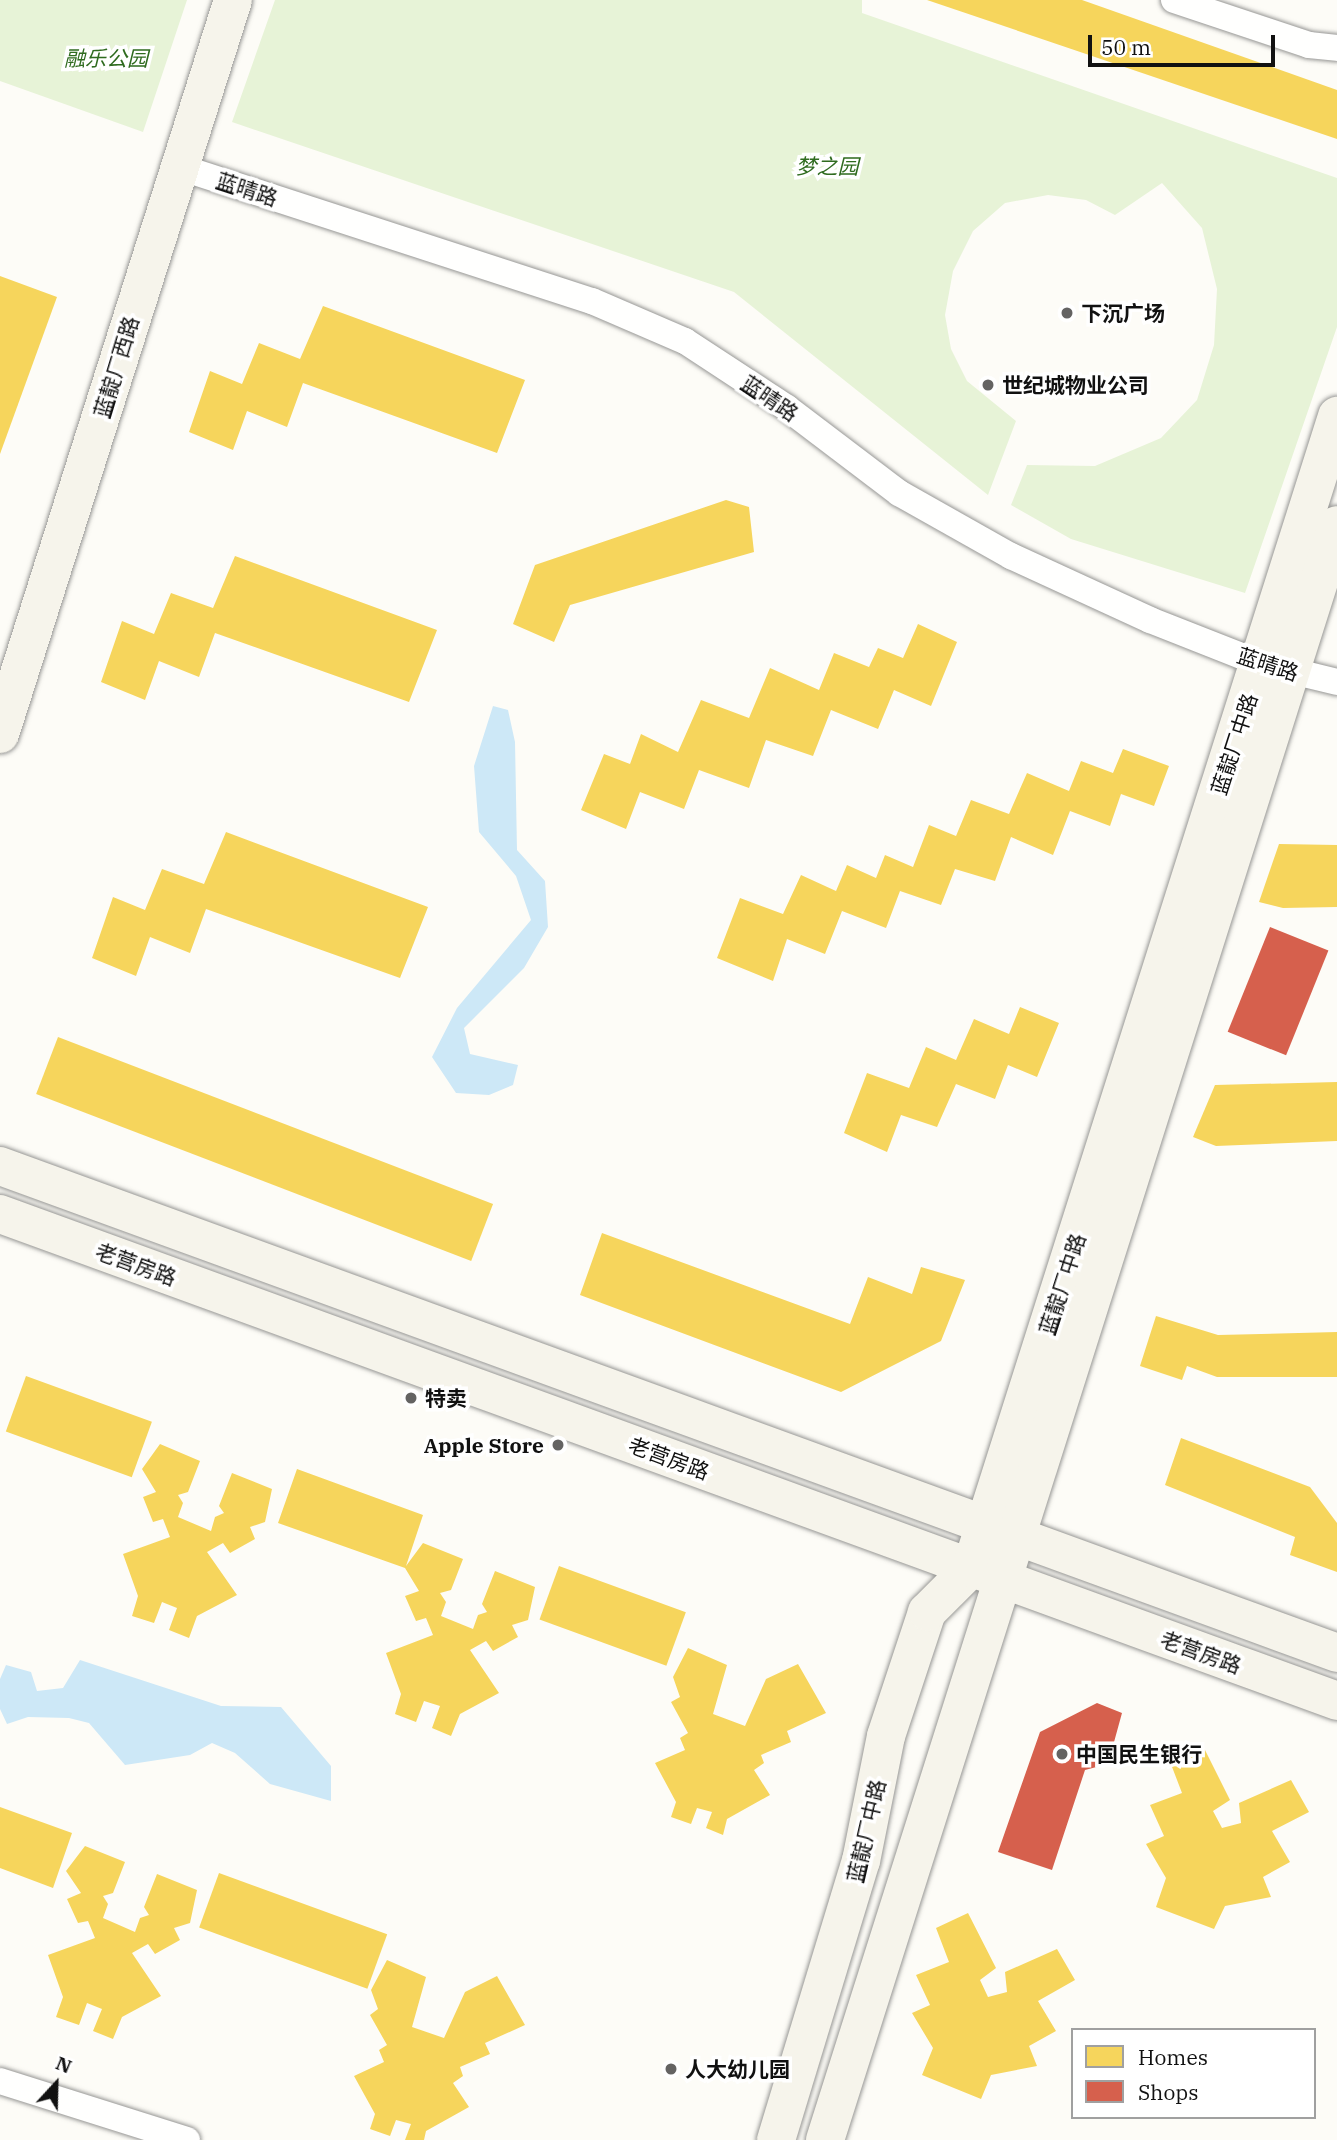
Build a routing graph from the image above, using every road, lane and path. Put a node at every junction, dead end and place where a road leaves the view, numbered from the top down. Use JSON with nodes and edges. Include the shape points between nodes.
{"nodes":[{"id":1,"x":233,"y":0,"type":"edge"},
{"id":2,"x":1174,"y":0,"type":"edge"},
{"id":3,"x":1337,"y":48,"type":"edge"},
{"id":4,"x":179,"y":167,"type":"junction"},
{"id":5,"x":1337,"y":416,"type":"edge"},
{"id":6,"x":1337,"y":526,"type":"edge"},
{"id":7,"x":1275,"y":668,"type":"junction"},
{"id":8,"x":1337,"y":682,"type":"edge"},
{"id":9,"x":0,"y":734,"type":"edge"},
{"id":10,"x":0,"y":1166,"type":"edge"},
{"id":11,"x":0,"y":1214,"type":"edge"},
{"id":12,"x":1003,"y":1528,"type":"junction"},
{"id":13,"x":988,"y":1574,"type":"junction"},
{"id":14,"x":1337,"y":1653,"type":"edge"},
{"id":15,"x":1337,"y":1701,"type":"edge"},
{"id":16,"x":0,"y":2081,"type":"edge"},
{"id":17,"x":187,"y":2140,"type":"edge"},
{"id":18,"x":776,"y":2140,"type":"edge"},
{"id":19,"x":825,"y":2140,"type":"edge"}],
"edges":[{"from":1,"to":4,"type":"street","name":"蓝靛厂西路"},
{"from":2,"to":3,"type":"street","via":[[1309,45]]},
{"from":4,"to":7,"type":"street","name":"蓝晴路","via":[[592,301],[685,341],[787,408],[900,493],[1011,556],[1150,620]]},
{"from":4,"to":9,"type":"street","name":"蓝靛厂西路"},
{"from":5,"to":7,"type":"street","name":"蓝靛厂中路"},
{"from":6,"to":7,"type":"street","name":"蓝靛厂中路"},
{"from":7,"to":8,"type":"street","name":"蓝晴路"},
{"from":7,"to":12,"type":"street","name":"蓝靛厂中路"},
{"from":10,"to":12,"type":"street"},
{"from":11,"to":13,"type":"street","name":"老营房路"},
{"from":12,"to":13,"type":"street","name":"蓝靛厂中路"},
{"from":12,"to":14,"type":"street"},
{"from":13,"to":15,"type":"street","name":"老营房路"},
{"from":13,"to":18,"type":"street","name":"蓝靛厂中路","via":[[927,1612],[887,1736],[861,1861]]},
{"from":13,"to":19,"type":"street","name":"蓝靛厂中路"},
{"from":16,"to":17,"type":"street"}]}
